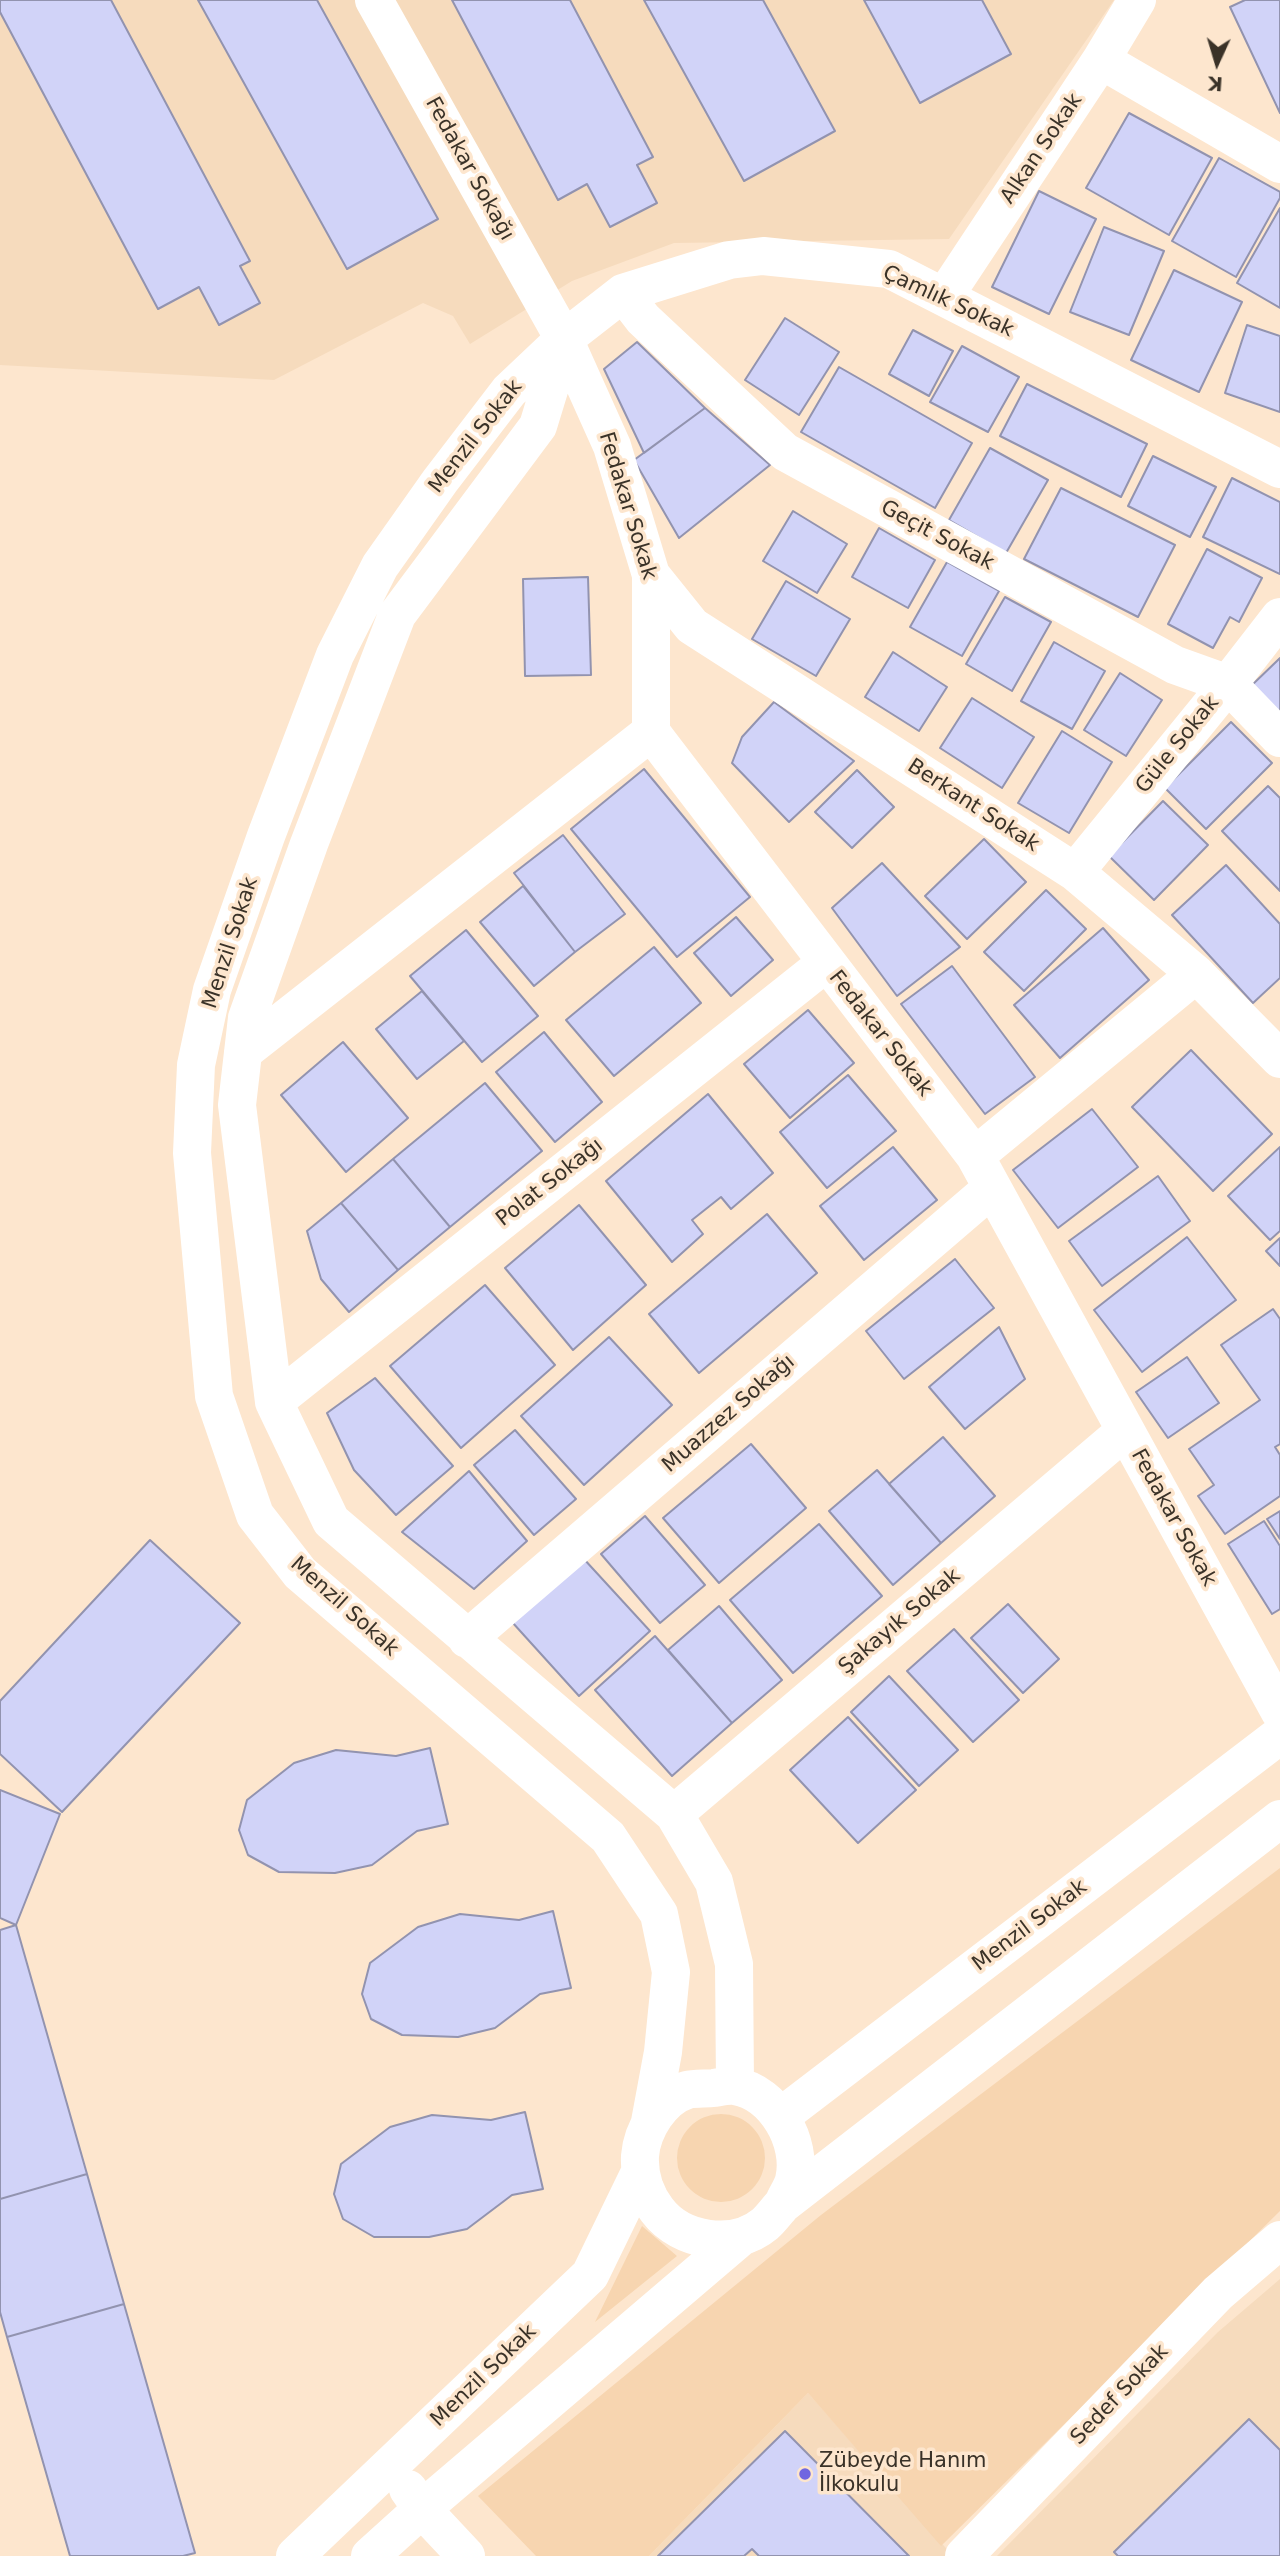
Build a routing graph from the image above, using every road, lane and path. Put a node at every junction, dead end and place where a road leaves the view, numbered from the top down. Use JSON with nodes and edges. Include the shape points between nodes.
{"nodes":[{"id":1,"x":374,"y":0,"type":"edge"},
{"id":2,"x":1137,"y":0,"type":"edge"},
{"id":3,"x":1101,"y":60,"type":"junction"},
{"id":4,"x":1280,"y":164,"type":"edge"},
{"id":5,"x":623,"y":293,"type":"junction"},
{"id":6,"x":944,"y":296,"type":"junction"},
{"id":7,"x":564,"y":339,"type":"junction"},
{"id":8,"x":1280,"y":469,"type":"edge"},
{"id":9,"x":652,"y":575,"type":"junction"},
{"id":10,"x":1280,"y":617,"type":"edge"},
{"id":11,"x":1228,"y":684,"type":"junction"},
{"id":12,"x":651,"y":732,"type":"junction"},
{"id":13,"x":1280,"y":738,"type":"edge"},
{"id":14,"x":1075,"y":872,"type":"junction"},
{"id":15,"x":825,"y":963,"type":"junction"},
{"id":16,"x":1196,"y":974,"type":"junction"},
{"id":17,"x":243,"y":1052,"type":"junction"},
{"id":18,"x":1280,"y":1059,"type":"edge"},
{"id":19,"x":983,"y":1173,"type":"junction"},
{"id":20,"x":274,"y":1402,"type":"junction"},
{"id":21,"x":1125,"y":1431,"type":"junction"},
{"id":22,"x":467,"y":1639,"type":"junction"},
{"id":23,"x":1280,"y":1712,"type":"edge"},
{"id":24,"x":1280,"y":1735,"type":"edge"},
{"id":25,"x":674,"y":1814,"type":"junction"},
{"id":26,"x":1280,"y":1819,"type":"edge"},
{"id":27,"x":735,"y":2086,"type":"junction"},
{"id":28,"x":780,"y":2117,"type":"junction"},
{"id":29,"x":650,"y":2122,"type":"junction"},
{"id":30,"x":640,"y":2172,"type":"junction"},
{"id":31,"x":783,"y":2204,"type":"junction"},
{"id":32,"x":741,"y":2237,"type":"junction"},
{"id":33,"x":1280,"y":2240,"type":"edge"},
{"id":34,"x":391,"y":2464,"type":"junction"},
{"id":35,"x":422,"y":2509,"type":"junction"},
{"id":36,"x":295,"y":2556,"type":"edge"},
{"id":37,"x":370,"y":2556,"type":"edge"},
{"id":38,"x":466,"y":2556,"type":"edge"},
{"id":39,"x":964,"y":2556,"type":"edge"}],
"edges":[{"from":1,"to":7,"type":"street","name":"Fedakar Sokağı"},
{"from":2,"to":3,"type":"street","name":"Alkan Sokak"},
{"from":3,"to":4,"type":"street"},
{"from":3,"to":6,"type":"street","name":"Alkan Sokak"},
{"from":5,"to":6,"type":"street","name":"Çamlık Sokak","via":[[729,260],[763,256],[889,269]]},
{"from":5,"to":7,"type":"street","name":"Çamlık Sokak"},
{"from":5,"to":11,"type":"street","name":"Geçit Sokak","via":[[643,319],[786,452],[1175,665]]},
{"from":6,"to":8,"type":"street","name":"Çamlık Sokak"},
{"from":7,"to":9,"type":"street","name":"Fedakar Sokak","via":[[612,446]]},
{"from":7,"to":17,"type":"street","name":"Menzil Sokak","via":[[538,426],[397,615],[247,1018]]},
{"from":7,"to":29,"type":"street","name":"Menzil Sokak","via":[[509,391],[440,481],[380,566],[335,655],[212,990],[196,1066],[192,1153],[214,1396],[255,1515],[300,1573],[608,1837],[659,1913],[671,1972]]},
{"from":9,"to":12,"type":"street","name":"Fedakar Sokak"},
{"from":9,"to":14,"type":"street","name":"Berkant Sokak","via":[[692,626]]},
{"from":10,"to":11,"type":"street","name":"Güle Sokak"},
{"from":11,"to":13,"type":"street","name":"Geçit Sokak"},
{"from":11,"to":14,"type":"street","name":"Güle Sokak"},
{"from":12,"to":15,"type":"street","name":"Fedakar Sokak"},
{"from":12,"to":17,"type":"street"},
{"from":14,"to":16,"type":"street","name":"Berkant Sokak"},
{"from":15,"to":19,"type":"street","name":"Fedakar Sokak"},
{"from":15,"to":20,"type":"street","name":"Polat Sokağı"},
{"from":16,"to":18,"type":"street","name":"Berkant Sokak"},
{"from":16,"to":19,"type":"street","name":"Muazzez Sokağı"},
{"from":17,"to":20,"type":"street","name":"Menzil Sokak","via":[[237,1105]]},
{"from":19,"to":21,"type":"street","name":"Fedakar Sokak"},
{"from":19,"to":22,"type":"street","name":"Muazzez Sokağı"},
{"from":20,"to":22,"type":"street","name":"Menzil Sokak","via":[[331,1521]]},
{"from":21,"to":23,"type":"street","name":"Fedakar Sokak"},
{"from":21,"to":25,"type":"street","name":"Şakayık Sokak"},
{"from":22,"to":25,"type":"street","name":"Menzil Sokak"},
{"from":24,"to":28,"type":"street","name":"Menzil Sokak"},
{"from":25,"to":27,"type":"street","name":"Menzil Sokak","via":[[714,1882],[734,1964]]},
{"from":26,"to":31,"type":"street"},
{"from":27,"to":28,"type":"street","via":[[758,2095]]},
{"from":27,"to":29,"type":"street","via":[[686,2091]]},
{"from":28,"to":31,"type":"street","via":[[795,2155],[794,2180]]},
{"from":29,"to":30,"type":"street","via":[[641,2145]]},
{"from":30,"to":32,"type":"street","via":[[648,2198],[664,2220],[687,2234],[714,2240]]},
{"from":30,"to":34,"type":"street","name":"Menzil Sokak","via":[[590,2275]]},
{"from":31,"to":32,"type":"street","via":[[765,2225]]},
{"from":32,"to":35,"type":"street"},
{"from":33,"to":39,"type":"street","name":"Sedef Sokak","via":[[1218,2293]]},
{"from":34,"to":35,"type":"street"},
{"from":34,"to":36,"type":"street","name":"Menzil Sokak"},
{"from":35,"to":37,"type":"street"},
{"from":35,"to":38,"type":"street"}]}
